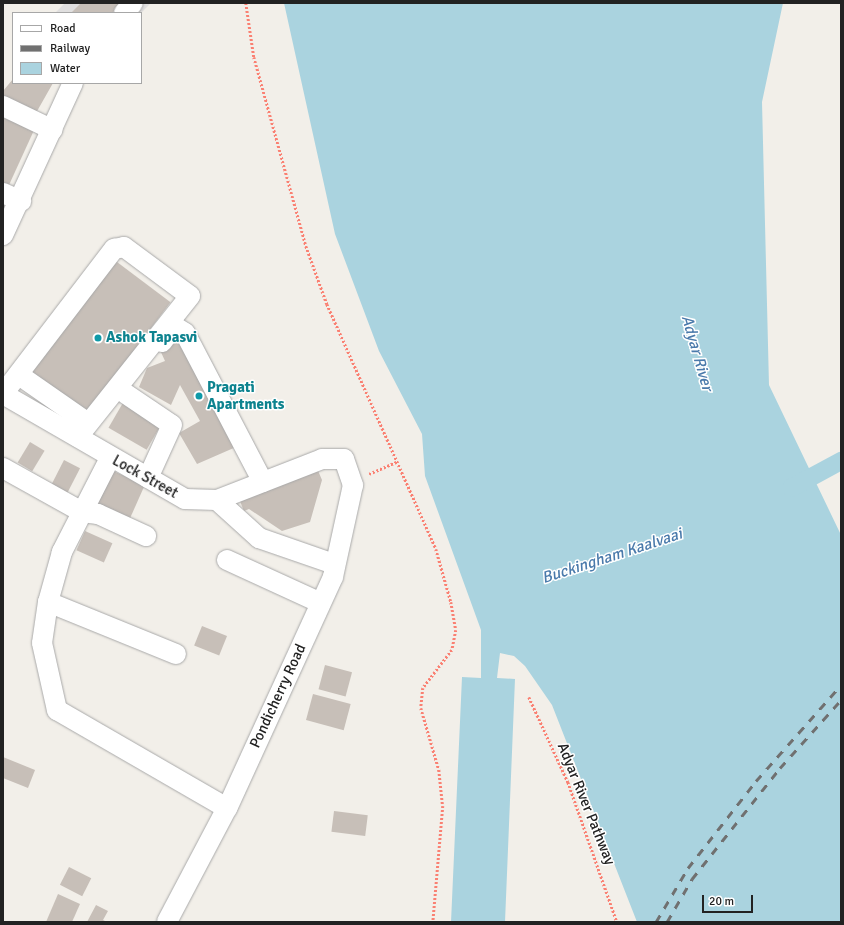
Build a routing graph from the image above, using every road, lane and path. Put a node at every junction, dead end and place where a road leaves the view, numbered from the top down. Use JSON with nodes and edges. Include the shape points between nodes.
{"nodes":[{"id":1,"x":133,"y":3,"type":"edge"},
{"id":2,"x":246,"y":3,"type":"edge"},
{"id":3,"x":125,"y":12,"type":"edge"},
{"id":4,"x":73,"y":84,"type":"edge"},
{"id":5,"x":3,"y":106,"type":"edge"},
{"id":6,"x":53,"y":130,"type":"junction"},
{"id":7,"x":12,"y":197,"type":"edge"},
{"id":8,"x":3,"y":235,"type":"edge"},
{"id":9,"x":19,"y":375,"type":"junction"},
{"id":10,"x":126,"y":394,"type":"junction"},
{"id":11,"x":5,"y":401,"type":"edge"},
{"id":12,"x":86,"y":435,"type":"junction"},
{"id":13,"x":110,"y":458,"type":"junction"},
{"id":14,"x":396,"y":462,"type":"junction"},
{"id":15,"x":3,"y":468,"type":"edge"},
{"id":16,"x":148,"y":478,"type":"junction"},
{"id":17,"x":262,"y":482,"type":"junction"},
{"id":18,"x":352,"y":482,"type":"junction"},
{"id":19,"x":217,"y":500,"type":"junction"},
{"id":20,"x":82,"y":512,"type":"junction"},
{"id":21,"x":146,"y":536,"type":"dead end"},
{"id":22,"x":227,"y":560,"type":"dead end"},
{"id":23,"x":334,"y":564,"type":"junction"},
{"id":24,"x":48,"y":602,"type":"junction"},
{"id":25,"x":321,"y":603,"type":"junction"},
{"id":26,"x":176,"y":654,"type":"dead end"},
{"id":27,"x":529,"y":697,"type":"dead end"},
{"id":28,"x":227,"y":808,"type":"junction"},
{"id":29,"x":167,"y":922,"type":"edge"},
{"id":30,"x":432,"y":922,"type":"edge"},
{"id":31,"x":617,"y":922,"type":"edge"}],
"edges":[{"from":1,"to":3,"type":"street"},
{"from":2,"to":14,"type":"path","via":[[254,57],[306,246],[327,304]]},
{"from":4,"to":6,"type":"street"},
{"from":5,"to":6,"type":"street"},
{"from":6,"to":7,"type":"street"},
{"from":7,"to":8,"type":"street"},
{"from":9,"to":11,"type":"street"},
{"from":9,"to":12,"type":"street"},
{"from":9,"to":12,"type":"street","via":[[114,249],[124,247],[190,296]]},
{"from":10,"to":12,"type":"street","via":[[97,432]]},
{"from":10,"to":16,"type":"street","via":[[172,425]]},
{"from":10,"to":17,"type":"street","via":[[171,330],[177,328],[185,333]]},
{"from":11,"to":12,"type":"street","name":"Lock Street"},
{"from":12,"to":13,"type":"street","name":"Lock Street"},
{"from":13,"to":16,"type":"street","name":"Lock Street"},
{"from":13,"to":20,"type":"street"},
{"from":14,"to":18,"type":"path"},
{"from":14,"to":30,"type":"path","via":[[436,549],[456,630],[452,650],[423,688],[421,708],[439,770],[443,806]]},
{"from":15,"to":20,"type":"street"},
{"from":16,"to":19,"type":"street","name":"Lock Street","via":[[185,499]]},
{"from":17,"to":18,"type":"street","name":"Lock Street","via":[[322,459],[344,459]]},
{"from":17,"to":19,"type":"street","name":"Lock Street"},
{"from":18,"to":23,"type":"street","name":"Pondicherry Road"},
{"from":19,"to":23,"type":"street","via":[[259,538]]},
{"from":20,"to":21,"type":"street","via":[[98,514]]},
{"from":20,"to":24,"type":"street","via":[[62,552]]},
{"from":22,"to":25,"type":"street"},
{"from":23,"to":25,"type":"street","name":"Pondicherry Road","via":[[334,577]]},
{"from":24,"to":26,"type":"street"},
{"from":24,"to":28,"type":"street","via":[[42,642],[56,710]]},
{"from":25,"to":28,"type":"street","name":"Pondicherry Road"},
{"from":27,"to":31,"type":"path","name":"Adyar River Pathway","via":[[568,782]]},
{"from":28,"to":29,"type":"street","name":"Pondicherry Road"}]}
